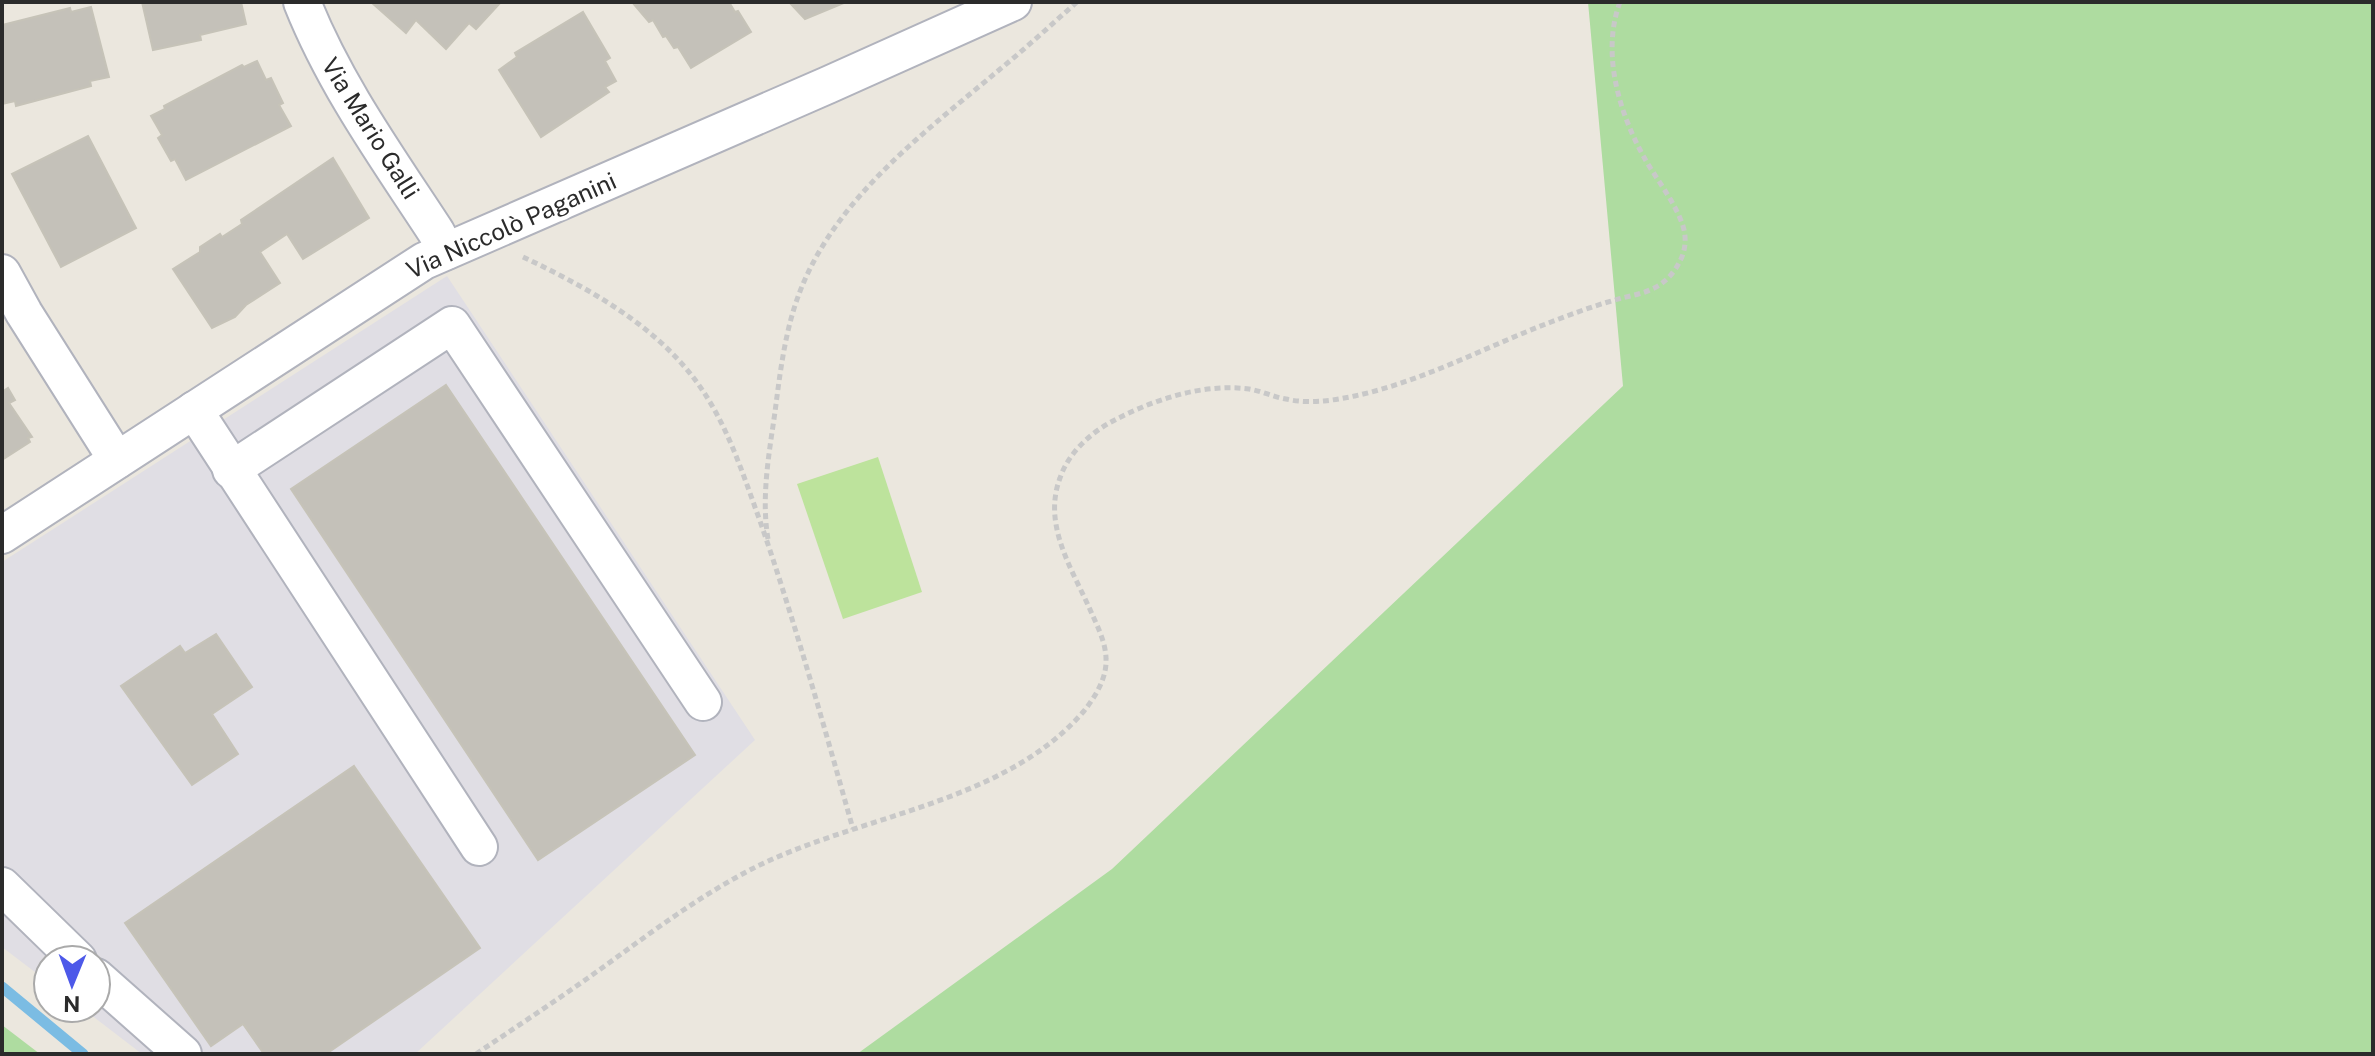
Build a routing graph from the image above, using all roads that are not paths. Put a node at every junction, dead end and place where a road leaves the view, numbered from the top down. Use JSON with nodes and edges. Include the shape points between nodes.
{"nodes":[{"id":1,"x":302,"y":2,"type":"edge"},
{"id":2,"x":1013,"y":2,"type":"edge"},
{"id":3,"x":446,"y":251,"type":"junction"},
{"id":4,"x":2,"y":273,"type":"edge"},
{"id":5,"x":194,"y":410,"type":"junction"},
{"id":6,"x":117,"y":460,"type":"junction"},
{"id":7,"x":231,"y":470,"type":"junction"},
{"id":8,"x":2,"y":535,"type":"edge"},
{"id":9,"x":703,"y":702,"type":"dead end"},
{"id":10,"x":479,"y":847,"type":"dead end"},
{"id":11,"x":2,"y":886,"type":"edge"},
{"id":12,"x":62,"y":944,"type":"edge"},
{"id":13,"x":112,"y":991,"type":"edge"},
{"id":14,"x":183,"y":1054,"type":"edge"}],
"edges":[{"from":1,"to":3,"type":"street","name":"Via Mario Galli","via":[[340,85]]},
{"from":2,"to":3,"type":"street","name":"Via Niccolò Paganini"},
{"from":3,"to":5,"type":"street","name":"Via Niccolò Paganini","via":[[392,280]]},
{"from":4,"to":6,"type":"street"},
{"from":5,"to":6,"type":"street","name":"Via Niccolò Paganini"},
{"from":5,"to":7,"type":"street"},
{"from":6,"to":8,"type":"street","name":"Via Niccolò Paganini"},
{"from":7,"to":9,"type":"street","via":[[452,325]]},
{"from":7,"to":10,"type":"street"},
{"from":11,"to":12,"type":"street"},
{"from":13,"to":14,"type":"street"}]}
